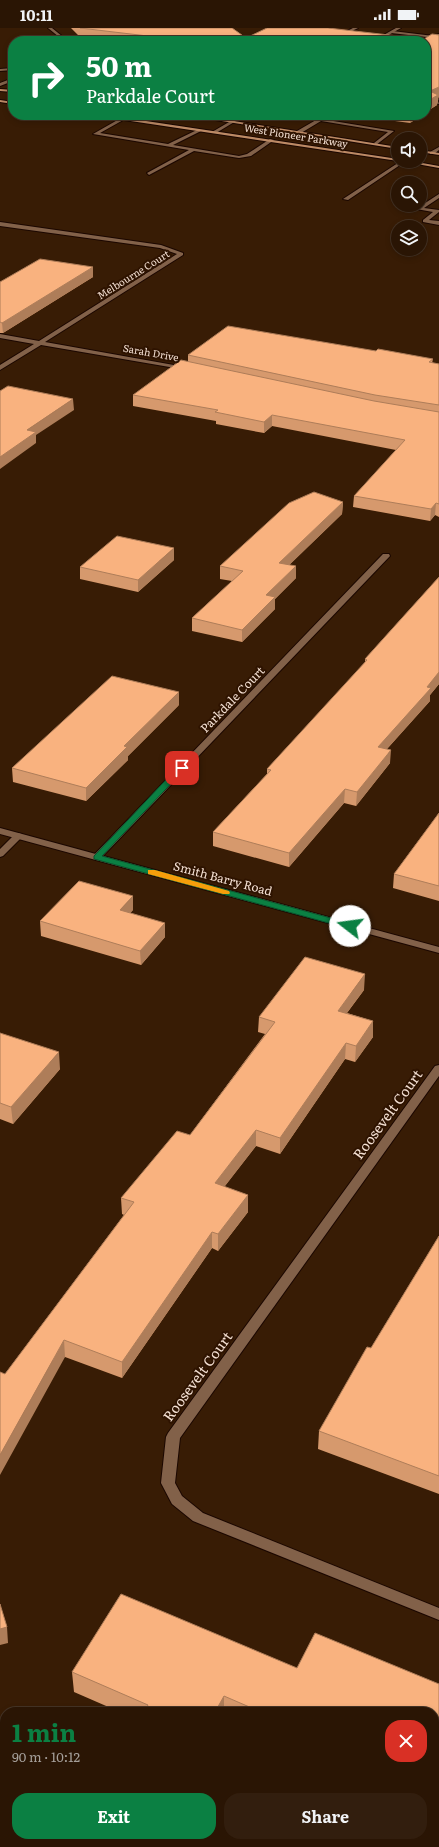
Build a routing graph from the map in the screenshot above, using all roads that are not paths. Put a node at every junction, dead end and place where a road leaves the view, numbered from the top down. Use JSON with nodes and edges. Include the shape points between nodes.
{"nodes":[{"id":1,"x":50,"y":28,"type":"edge"},
{"id":2,"x":356,"y":28,"type":"edge"},
{"id":3,"x":399,"y":28,"type":"edge"},
{"id":4,"x":392,"y":32,"type":"junction"},
{"id":5,"x":334,"y":34,"type":"edge"},
{"id":6,"x":341,"y":35,"type":"junction"},
{"id":7,"x":60,"y":36,"type":"edge"},
{"id":8,"x":349,"y":36,"type":"edge"},
{"id":9,"x":384,"y":36,"type":"edge"},
{"id":10,"x":427,"y":36,"type":"edge"},
{"id":11,"x":439,"y":99,"type":"edge"},
{"id":12,"x":439,"y":103,"type":"edge"},
{"id":13,"x":121,"y":120,"type":"edge"},
{"id":14,"x":130,"y":120,"type":"edge"},
{"id":15,"x":224,"y":120,"type":"edge"},
{"id":16,"x":320,"y":120,"type":"joint"},
{"id":17,"x":232,"y":121,"type":"junction"},
{"id":18,"x":199,"y":130,"type":"junction"},
{"id":19,"x":214,"y":132,"type":"junction"},
{"id":20,"x":299,"y":132,"type":"junction"},
{"id":21,"x":272,"y":140,"type":"junction"},
{"id":22,"x":376,"y":144,"type":"junction"},
{"id":23,"x":168,"y":146,"type":"junction"},
{"id":24,"x":391,"y":147,"type":"edge"},
{"id":25,"x":439,"y":148,"type":"edge"},
{"id":26,"x":193,"y":150,"type":"junction"},
{"id":27,"x":427,"y":152,"type":"edge"},
{"id":28,"x":432,"y":153,"type":"junction"},
{"id":29,"x":439,"y":154,"type":"edge"},
{"id":30,"x":391,"y":159,"type":"edge"},
{"id":31,"x":427,"y":165,"type":"edge"},
{"id":32,"x":439,"y":167,"type":"edge"},
{"id":33,"x":392,"y":168,"type":"edge"},
{"id":34,"x":149,"y":174,"type":"dead end"},
{"id":35,"x":439,"y":196,"type":"edge"},
{"id":36,"x":346,"y":199,"type":"dead end"},
{"id":37,"x":439,"y":223,"type":"edge"},
{"id":38,"x":0,"y":224,"type":"edge"},
{"id":39,"x":0,"y":336,"type":"edge"},
{"id":40,"x":39,"y":343,"type":"junction"},
{"id":41,"x":0,"y":368,"type":"edge"},
{"id":42,"x":190,"y":370,"type":"edge"},
{"id":43,"x":386,"y":556,"type":"dead end"},
{"id":44,"x":0,"y":831,"type":"edge"},
{"id":45,"x":18,"y":836,"type":"junction"},
{"id":46,"x":0,"y":854,"type":"edge"},
{"id":47,"x":97,"y":858,"type":"junction"},
{"id":48,"x":439,"y":950,"type":"edge"},
{"id":49,"x":439,"y":1068,"type":"edge"},
{"id":50,"x":439,"y":1614,"type":"edge"}],
"edges":[{"from":1,"to":7,"type":"street"},
{"from":2,"to":6,"type":"street"},
{"from":3,"to":4,"type":"street"},
{"from":4,"to":9,"type":"street"},
{"from":4,"to":10,"type":"street"},
{"from":5,"to":6,"type":"street"},
{"from":6,"to":8,"type":"street"},
{"from":11,"to":12,"type":"street","via":[[433,102]]},
{"from":13,"to":23,"type":"street","via":[[95,134]]},
{"from":14,"to":18,"type":"main road","name":"West Pioneer Parkway"},
{"from":15,"to":17,"type":"main road","name":"West Pioneer Parkway"},
{"from":16,"to":20,"type":"street"},
{"from":16,"to":22,"type":"street","via":[[392,131]]},
{"from":17,"to":19,"type":"street"},
{"from":17,"to":20,"type":"main road","name":"West Pioneer Parkway"},
{"from":18,"to":19,"type":"main road","name":"West Pioneer Parkway"},
{"from":18,"to":23,"type":"street"},
{"from":19,"to":21,"type":"main road","name":"West Pioneer Parkway"},
{"from":20,"to":22,"type":"main road","name":"West Pioneer Parkway"},
{"from":21,"to":26,"type":"street","via":[[245,157]]},
{"from":21,"to":30,"type":"main road","name":"West Pioneer Parkway"},
{"from":22,"to":24,"type":"main road","name":"West Pioneer Parkway"},
{"from":23,"to":26,"type":"street"},
{"from":25,"to":28,"type":"street"},
{"from":26,"to":34,"type":"street"},
{"from":27,"to":28,"type":"main road"},
{"from":28,"to":29,"type":"main road"},
{"from":31,"to":32,"type":"main road"},
{"from":33,"to":36,"type":"street"},
{"from":35,"to":37,"type":"street","via":[[418,209],[437,211],[425,221]]},
{"from":38,"to":40,"type":"street","name":"Melbourne Court","via":[[161,247],[181,254]]},
{"from":39,"to":40,"type":"street","name":"Sarah Drive"},
{"from":40,"to":41,"type":"street","name":"Melbourne Court"},
{"from":40,"to":42,"type":"street","name":"Sarah Drive"},
{"from":43,"to":47,"type":"street","name":"Parkdale Court"},
{"from":44,"to":45,"type":"street","name":"Smith Barry Road"},
{"from":45,"to":46,"type":"street"},
{"from":45,"to":47,"type":"street","name":"Smith Barry Road"},
{"from":47,"to":48,"type":"street","name":"Smith Barry Road"},
{"from":49,"to":50,"type":"street","name":"Roosevelt Court","via":[[173,1437],[168,1483],[177,1500],[198,1517]]}]}
